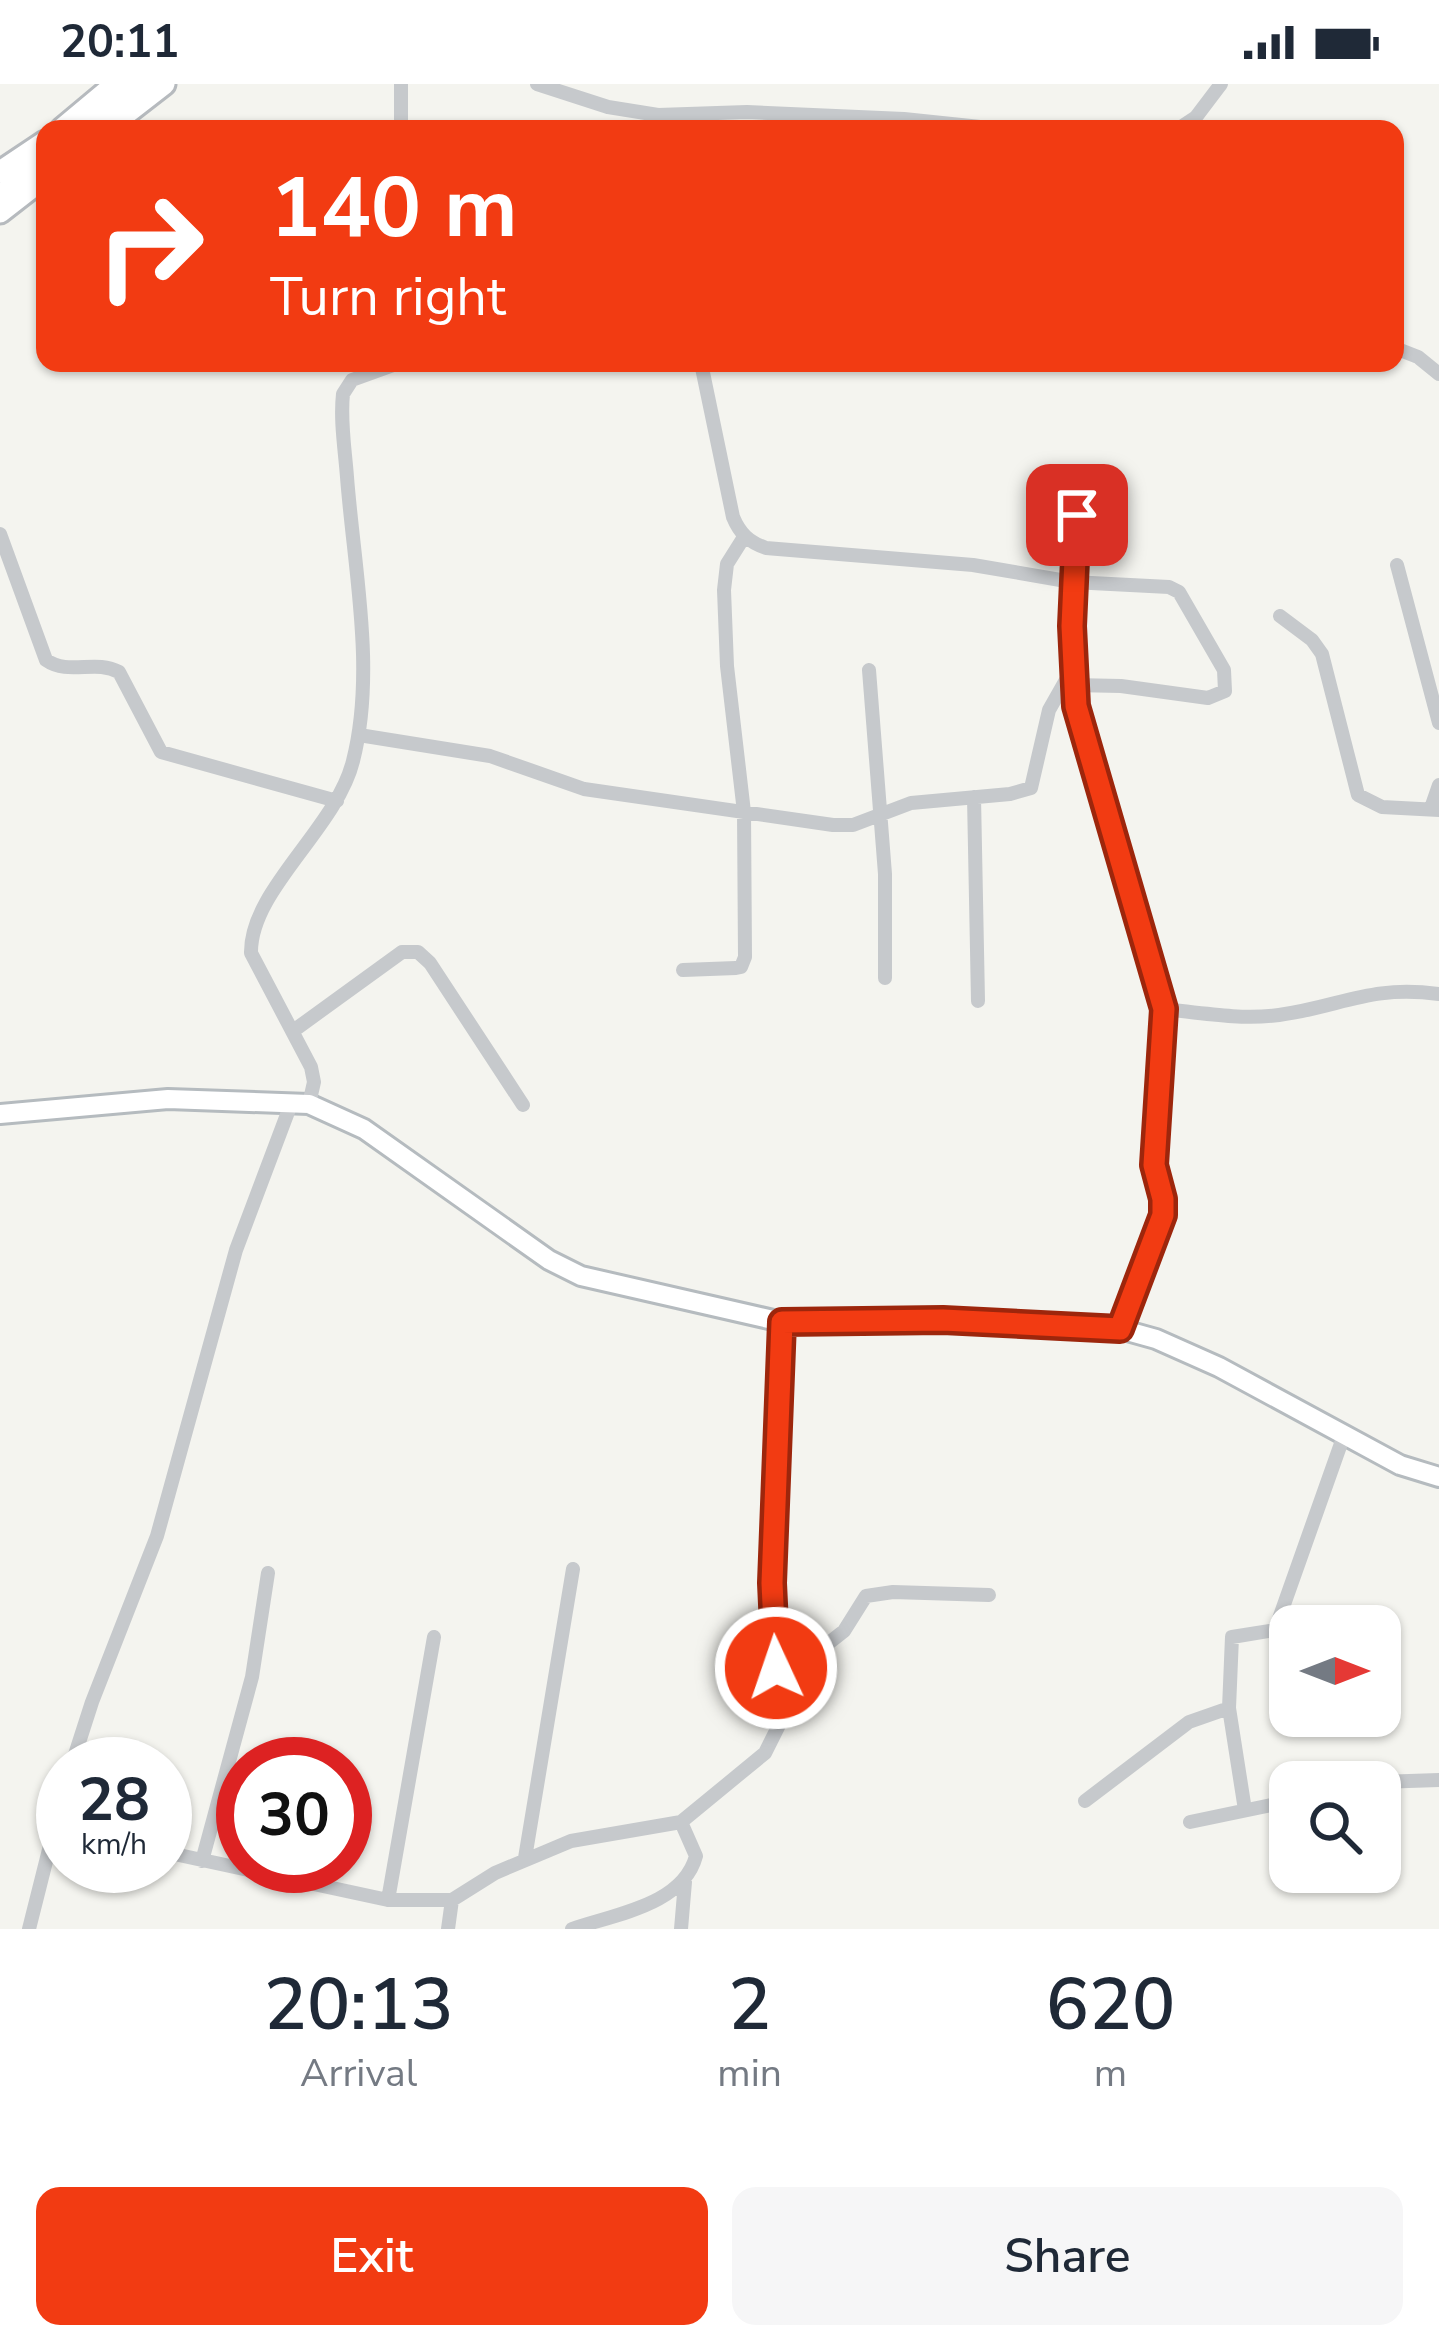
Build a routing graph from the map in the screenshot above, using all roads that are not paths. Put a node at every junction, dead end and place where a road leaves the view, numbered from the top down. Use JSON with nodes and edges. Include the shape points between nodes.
{"nodes":[{"id":1,"x":116,"y":84,"type":"edge"},
{"id":2,"x":140,"y":84,"type":"edge"},
{"id":3,"x":164,"y":84,"type":"edge"},
{"id":4,"x":401,"y":84,"type":"edge"},
{"id":5,"x":537,"y":84,"type":"edge"},
{"id":6,"x":1221,"y":84,"type":"edge"},
{"id":7,"x":73,"y":120,"type":"edge"},
{"id":8,"x":96,"y":120,"type":"edge"},
{"id":9,"x":118,"y":120,"type":"edge"},
{"id":10,"x":401,"y":120,"type":"edge"},
{"id":11,"x":914,"y":120,"type":"edge"},
{"id":12,"x":1192,"y":120,"type":"edge"},
{"id":13,"x":36,"y":148,"type":"edge"},
{"id":14,"x":36,"y":168,"type":"edge"},
{"id":15,"x":0,"y":172,"type":"edge"},
{"id":16,"x":36,"y":184,"type":"edge"},
{"id":17,"x":0,"y":198,"type":"edge"},
{"id":18,"x":0,"y":212,"type":"edge"},
{"id":19,"x":1404,"y":350,"type":"edge"},
{"id":20,"x":1438,"y":367,"type":"edge"},
{"id":21,"x":374,"y":372,"type":"edge"},
{"id":22,"x":702,"y":372,"type":"edge"},
{"id":23,"x":1079,"y":482,"type":"dead end"},
{"id":24,"x":0,"y":534,"type":"edge"},
{"id":25,"x":744,"y":537,"type":"junction"},
{"id":26,"x":1397,"y":565,"type":"dead end"},
{"id":27,"x":1072,"y":582,"type":"junction"},
{"id":28,"x":1280,"y":616,"type":"dead end"},
{"id":29,"x":869,"y":670,"type":"dead end"},
{"id":30,"x":1072,"y":677,"type":"junction"},
{"id":31,"x":1439,"y":723,"type":"edge"},
{"id":32,"x":358,"y":735,"type":"junction"},
{"id":33,"x":1439,"y":785,"type":"edge"},
{"id":34,"x":974,"y":797,"type":"junction"},
{"id":35,"x":338,"y":801,"type":"junction"},
{"id":36,"x":1435,"y":809,"type":"edge"},
{"id":37,"x":744,"y":812,"type":"junction"},
{"id":38,"x":881,"y":814,"type":"junction"},
{"id":39,"x":683,"y":970,"type":"dead end"},
{"id":40,"x":885,"y":978,"type":"dead end"},
{"id":41,"x":1439,"y":994,"type":"edge"},
{"id":42,"x":978,"y":1001,"type":"dead end"},
{"id":43,"x":1164,"y":1009,"type":"junction"},
{"id":44,"x":292,"y":1031,"type":"junction"},
{"id":45,"x":300,"y":1104,"type":"junction"},
{"id":46,"x":523,"y":1105,"type":"dead end"},
{"id":47,"x":0,"y":1114,"type":"edge"},
{"id":48,"x":782,"y":1322,"type":"junction"},
{"id":49,"x":1120,"y":1329,"type":"junction"},
{"id":50,"x":1344,"y":1435,"type":"junction"},
{"id":51,"x":1439,"y":1477,"type":"edge"},
{"id":52,"x":573,"y":1569,"type":"dead end"},
{"id":53,"x":268,"y":1573,"type":"dead end"},
{"id":54,"x":989,"y":1594,"type":"dead end"},
{"id":55,"x":434,"y":1637,"type":"dead end"},
{"id":56,"x":776,"y":1668,"type":"junction"},
{"id":57,"x":1229,"y":1708,"type":"junction"},
{"id":58,"x":81,"y":1737,"type":"edge"},
{"id":59,"x":1439,"y":1780,"type":"edge"},
{"id":60,"x":1401,"y":1781,"type":"edge"},
{"id":61,"x":1085,"y":1801,"type":"dead end"},
{"id":62,"x":1269,"y":1805,"type":"edge"},
{"id":63,"x":1245,"y":1810,"type":"junction"},
{"id":64,"x":681,"y":1822,"type":"junction"},
{"id":65,"x":1190,"y":1822,"type":"dead end"},
{"id":66,"x":525,"y":1858,"type":"junction"},
{"id":67,"x":192,"y":1859,"type":"edge"},
{"id":68,"x":202,"y":1861,"type":"junction"},
{"id":69,"x":685,"y":1882,"type":"junction"},
{"id":70,"x":39,"y":1893,"type":"edge"},
{"id":71,"x":388,"y":1900,"type":"junction"},
{"id":72,"x":452,"y":1900,"type":"junction"},
{"id":73,"x":29,"y":1929,"type":"edge"},
{"id":74,"x":448,"y":1929,"type":"edge"},
{"id":75,"x":572,"y":1929,"type":"edge"},
{"id":76,"x":681,"y":1929,"type":"edge"}],
"edges":[{"from":1,"to":7,"type":"main road"},
{"from":2,"to":8,"type":"highway"},
{"from":3,"to":9,"type":"main road"},
{"from":4,"to":10,"type":"street"},
{"from":5,"to":11,"type":"street","via":[[658,115]]},
{"from":6,"to":12,"type":"street"},
{"from":13,"to":15,"type":"main road"},
{"from":14,"to":17,"type":"highway"},
{"from":16,"to":18,"type":"main road"},
{"from":19,"to":20,"type":"street"},
{"from":21,"to":32,"type":"street","via":[[352,380],[341,406],[363,691]]},
{"from":22,"to":25,"type":"street"},
{"from":23,"to":27,"type":"street"},
{"from":24,"to":35,"type":"street","via":[[46,660],[61,669],[118,672],[161,752]]},
{"from":25,"to":27,"type":"street","via":[[766,548]]},
{"from":25,"to":37,"type":"street","via":[[724,577]]},
{"from":26,"to":31,"type":"street"},
{"from":27,"to":30,"type":"street"},
{"from":27,"to":30,"type":"street","via":[[1179,592],[1227,683],[1208,698]]},
{"from":28,"to":36,"type":"street","via":[[1322,654],[1358,795],[1382,807]]},
{"from":29,"to":38,"type":"street"},
{"from":30,"to":34,"type":"street","via":[[1049,710],[1031,788]]},
{"from":30,"to":43,"type":"street","via":[[1084,743]]},
{"from":32,"to":35,"type":"street"},
{"from":32,"to":37,"type":"street","via":[[490,756],[584,789]]},
{"from":33,"to":36,"type":"street"},
{"from":34,"to":38,"type":"street"},
{"from":34,"to":42,"type":"street"},
{"from":35,"to":44,"type":"street","via":[[273,891],[251,940]]},
{"from":37,"to":38,"type":"street","via":[[832,825]]},
{"from":37,"to":39,"type":"street","via":[[744,962]]},
{"from":38,"to":40,"type":"street"},
{"from":41,"to":43,"type":"street","via":[[1370,992],[1249,1017]]},
{"from":43,"to":49,"type":"street","via":[[1154,1165],[1163,1215]]},
{"from":44,"to":45,"type":"street","via":[[314,1082]]},
{"from":44,"to":46,"type":"street","via":[[403,952],[418,952]]},
{"from":45,"to":47,"type":"street","via":[[168,1099]]},
{"from":45,"to":48,"type":"street","via":[[364,1129],[581,1276]]},
{"from":45,"to":58,"type":"street","via":[[236,1250],[157,1536]]},
{"from":48,"to":49,"type":"street"},
{"from":48,"to":56,"type":"street"},
{"from":49,"to":50,"type":"street","via":[[1219,1367]]},
{"from":50,"to":51,"type":"street"},
{"from":50,"to":57,"type":"street","via":[[1275,1630],[1232,1637]]},
{"from":52,"to":66,"type":"street"},
{"from":53,"to":68,"type":"street","via":[[252,1676]]},
{"from":54,"to":56,"type":"street","via":[[866,1596],[844,1631]]},
{"from":55,"to":71,"type":"street"},
{"from":56,"to":64,"type":"street","via":[[774,1741]]},
{"from":57,"to":61,"type":"street","via":[[1190,1722]]},
{"from":57,"to":63,"type":"street"},
{"from":59,"to":60,"type":"street"},
{"from":62,"to":63,"type":"street"},
{"from":63,"to":65,"type":"street"},
{"from":64,"to":66,"type":"street"},
{"from":64,"to":69,"type":"street","via":[[695,1856]]},
{"from":66,"to":72,"type":"street"},
{"from":67,"to":68,"type":"street"},
{"from":68,"to":71,"type":"street"},
{"from":69,"to":75,"type":"street"},
{"from":69,"to":76,"type":"street"},
{"from":70,"to":73,"type":"street"},
{"from":71,"to":72,"type":"street"},
{"from":72,"to":74,"type":"street"}]}
